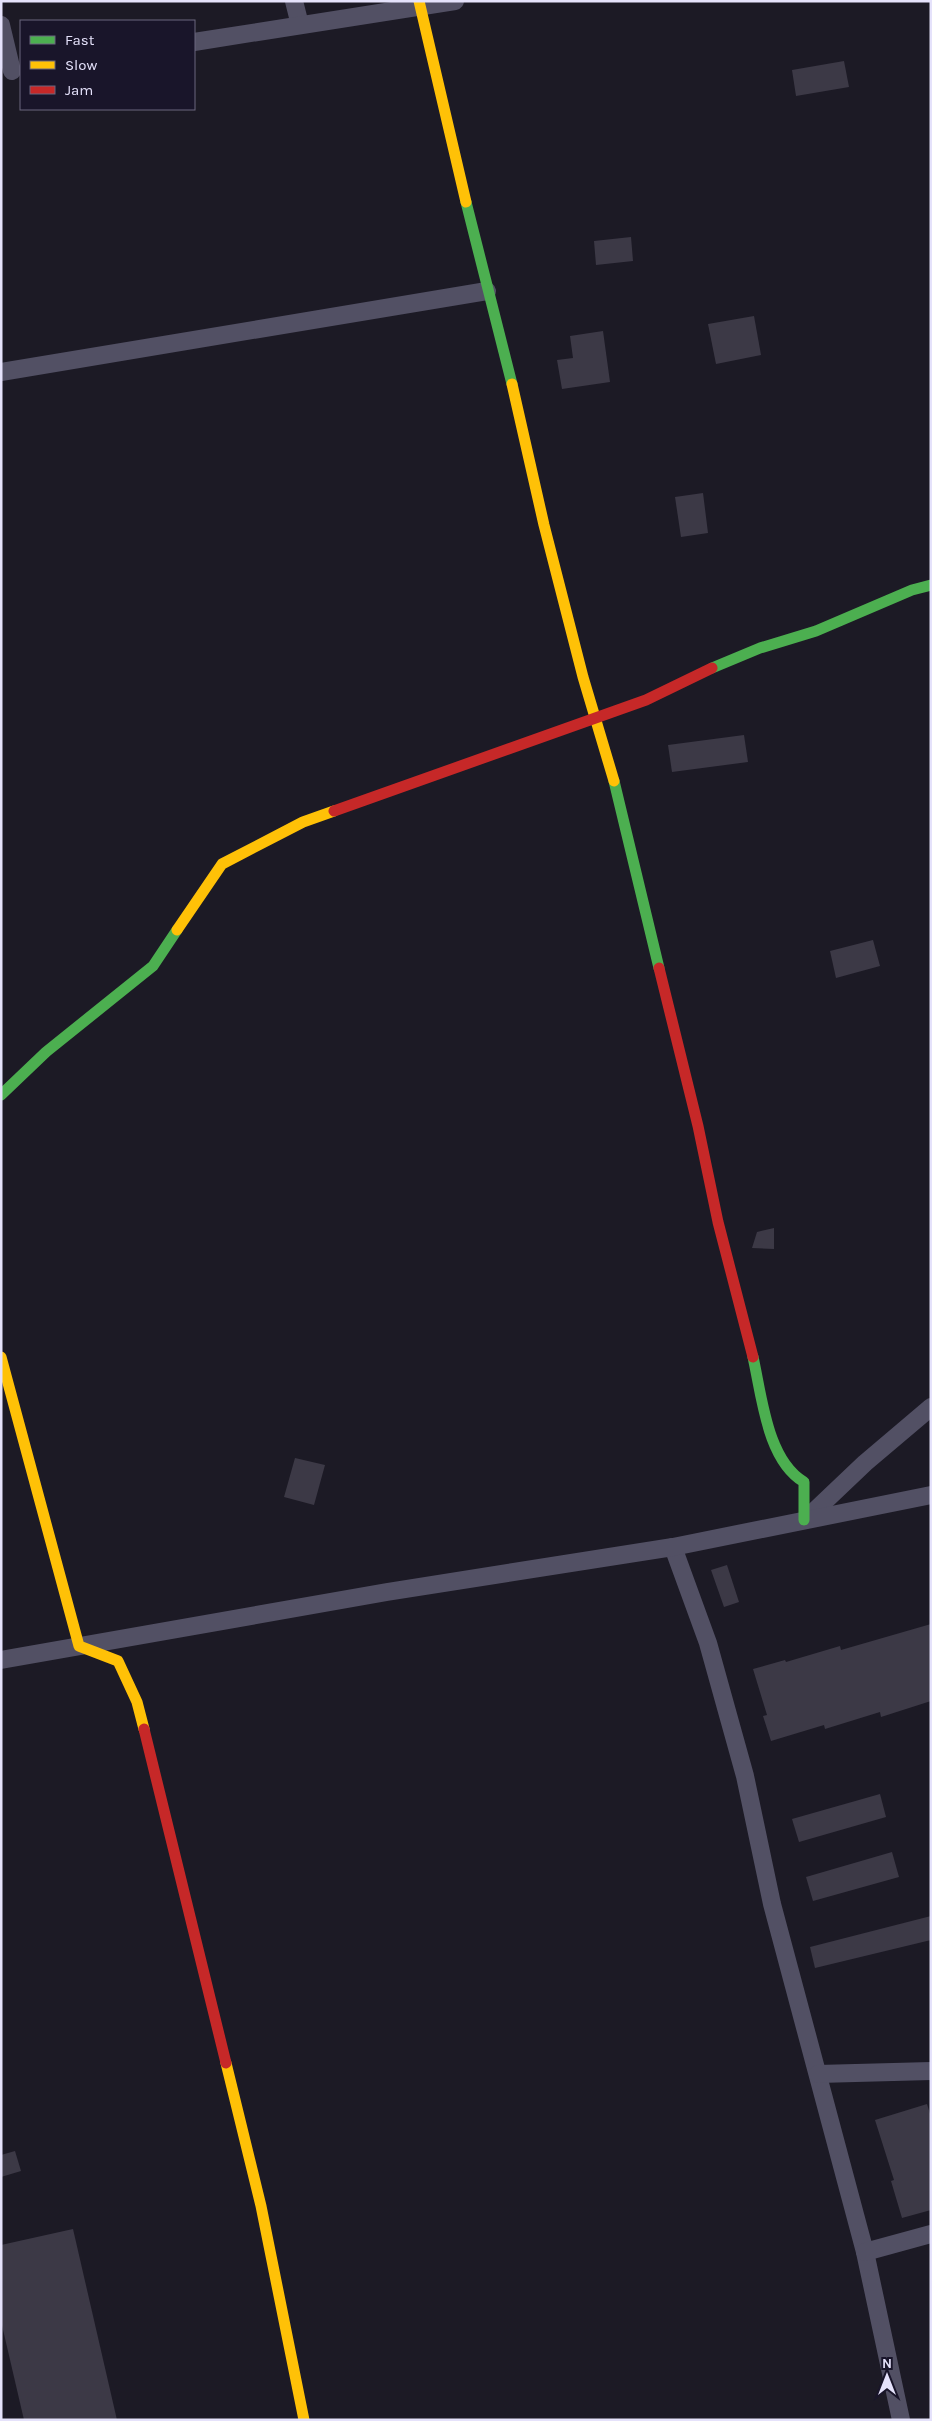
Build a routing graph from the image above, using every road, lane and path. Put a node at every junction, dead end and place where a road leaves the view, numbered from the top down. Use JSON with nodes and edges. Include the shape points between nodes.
{"nodes":[{"id":1,"x":294,"y":1,"type":"edge"},
{"id":2,"x":455,"y":1,"type":"edge"},
{"id":3,"x":420,"y":4,"type":"edge"},
{"id":4,"x":1,"y":25,"type":"edge"},
{"id":5,"x":300,"y":25,"type":"junction"},
{"id":6,"x":195,"y":42,"type":"edge"},
{"id":7,"x":11,"y":71,"type":"edge"},
{"id":8,"x":486,"y":291,"type":"junction"},
{"id":9,"x":1,"y":372,"type":"edge"},
{"id":10,"x":931,"y":585,"type":"edge"},
{"id":11,"x":596,"y":716,"type":"junction"},
{"id":12,"x":1,"y":1095,"type":"edge"},
{"id":13,"x":1,"y":1357,"type":"edge"},
{"id":14,"x":931,"y":1408,"type":"edge"},
{"id":15,"x":931,"y":1495,"type":"edge"},
{"id":16,"x":804,"y":1520,"type":"junction"},
{"id":17,"x":673,"y":1546,"type":"junction"},
{"id":18,"x":79,"y":1646,"type":"junction"},
{"id":19,"x":1,"y":1660,"type":"edge"},
{"id":20,"x":931,"y":2071,"type":"edge"},
{"id":21,"x":818,"y":2074,"type":"junction"},
{"id":22,"x":931,"y":2234,"type":"edge"},
{"id":23,"x":865,"y":2252,"type":"junction"},
{"id":24,"x":304,"y":2420,"type":"edge"},
{"id":25,"x":901,"y":2420,"type":"edge"}],
"edges":[{"from":1,"to":5,"type":"street"},
{"from":2,"to":3,"type":"street"},
{"from":3,"to":5,"type":"street"},
{"from":3,"to":8,"type":"street"},
{"from":4,"to":7,"type":"street"},
{"from":5,"to":6,"type":"street"},
{"from":8,"to":9,"type":"street"},
{"from":8,"to":11,"type":"street","via":[[505,354],[583,677]]},
{"from":10,"to":11,"type":"street","via":[[816,631],[760,648],[646,700]]},
{"from":11,"to":12,"type":"street","via":[[303,822],[222,864],[153,966],[46,1052]]},
{"from":11,"to":16,"type":"street","via":[[773,1442],[781,1464],[804,1482]]},
{"from":13,"to":18,"type":"street"},
{"from":14,"to":16,"type":"street"},
{"from":15,"to":16,"type":"street"},
{"from":16,"to":17,"type":"street"},
{"from":17,"to":18,"type":"street"},
{"from":17,"to":21,"type":"street","via":[[708,1643],[745,1776],[772,1904]]},
{"from":18,"to":19,"type":"street"},
{"from":18,"to":24,"type":"street","via":[[118,1661],[137,1702],[261,2206]]},
{"from":20,"to":21,"type":"street"},
{"from":21,"to":23,"type":"street"},
{"from":22,"to":23,"type":"street"},
{"from":23,"to":25,"type":"street"}]}
